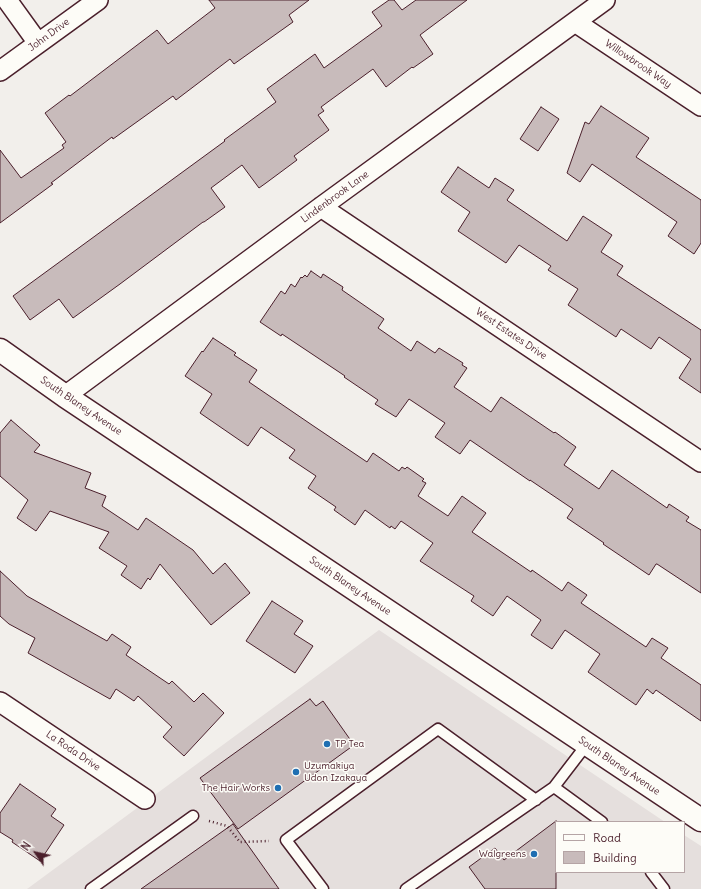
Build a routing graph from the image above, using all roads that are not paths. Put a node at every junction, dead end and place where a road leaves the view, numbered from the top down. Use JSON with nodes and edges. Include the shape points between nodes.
{"nodes":[{"id":1,"x":7,"y":0,"type":"edge"},
{"id":2,"x":98,"y":0,"type":"edge"},
{"id":3,"x":605,"y":0,"type":"edge"},
{"id":4,"x":575,"y":22,"type":"junction"},
{"id":5,"x":38,"y":43,"type":"junction"},
{"id":6,"x":0,"y":71,"type":"edge"},
{"id":7,"x":701,"y":106,"type":"edge"},
{"id":8,"x":321,"y":207,"type":"junction"},
{"id":9,"x":0,"y":350,"type":"edge"},
{"id":10,"x":65,"y":396,"type":"junction"},
{"id":11,"x":701,"y":462,"type":"edge"},
{"id":12,"x":0,"y":702,"type":"edge"},
{"id":13,"x":586,"y":744,"type":"junction"},
{"id":14,"x":554,"y":787,"type":"junction"},
{"id":15,"x":145,"y":799,"type":"dead end"},
{"id":16,"x":536,"y":800,"type":"junction"},
{"id":17,"x":193,"y":816,"type":"road end"},
{"id":18,"x":701,"y":820,"type":"edge"},
{"id":19,"x":601,"y":821,"type":"edge"},
{"id":20,"x":652,"y":873,"type":"edge"},
{"id":21,"x":91,"y":889,"type":"edge"},
{"id":22,"x":323,"y":889,"type":"edge"},
{"id":23,"x":406,"y":889,"type":"edge"},
{"id":24,"x":664,"y":889,"type":"edge"}],
"edges":[{"from":1,"to":5,"type":"street"},
{"from":2,"to":5,"type":"street","name":"John Drive"},
{"from":3,"to":4,"type":"street","name":"Lindenbrook Lane"},
{"from":4,"to":7,"type":"street","name":"Willowbrook Way"},
{"from":4,"to":8,"type":"street","name":"Lindenbrook Lane"},
{"from":5,"to":6,"type":"street","name":"John Drive"},
{"from":8,"to":10,"type":"street","name":"Lindenbrook Lane"},
{"from":8,"to":11,"type":"street","name":"West Estates Drive"},
{"from":9,"to":10,"type":"street","name":"South Blaney Avenue"},
{"from":10,"to":13,"type":"street","name":"South Blaney Avenue"},
{"from":12,"to":15,"type":"street","name":"La Roda Drive"},
{"from":13,"to":14,"type":"lane"},
{"from":13,"to":18,"type":"street","name":"South Blaney Avenue"},
{"from":14,"to":16,"type":"lane"},
{"from":14,"to":19,"type":"lane"},
{"from":16,"to":22,"type":"lane","via":[[438,729],[286,840]]},
{"from":16,"to":23,"type":"lane"},
{"from":17,"to":21,"type":"lane"},
{"from":20,"to":24,"type":"lane"}]}
